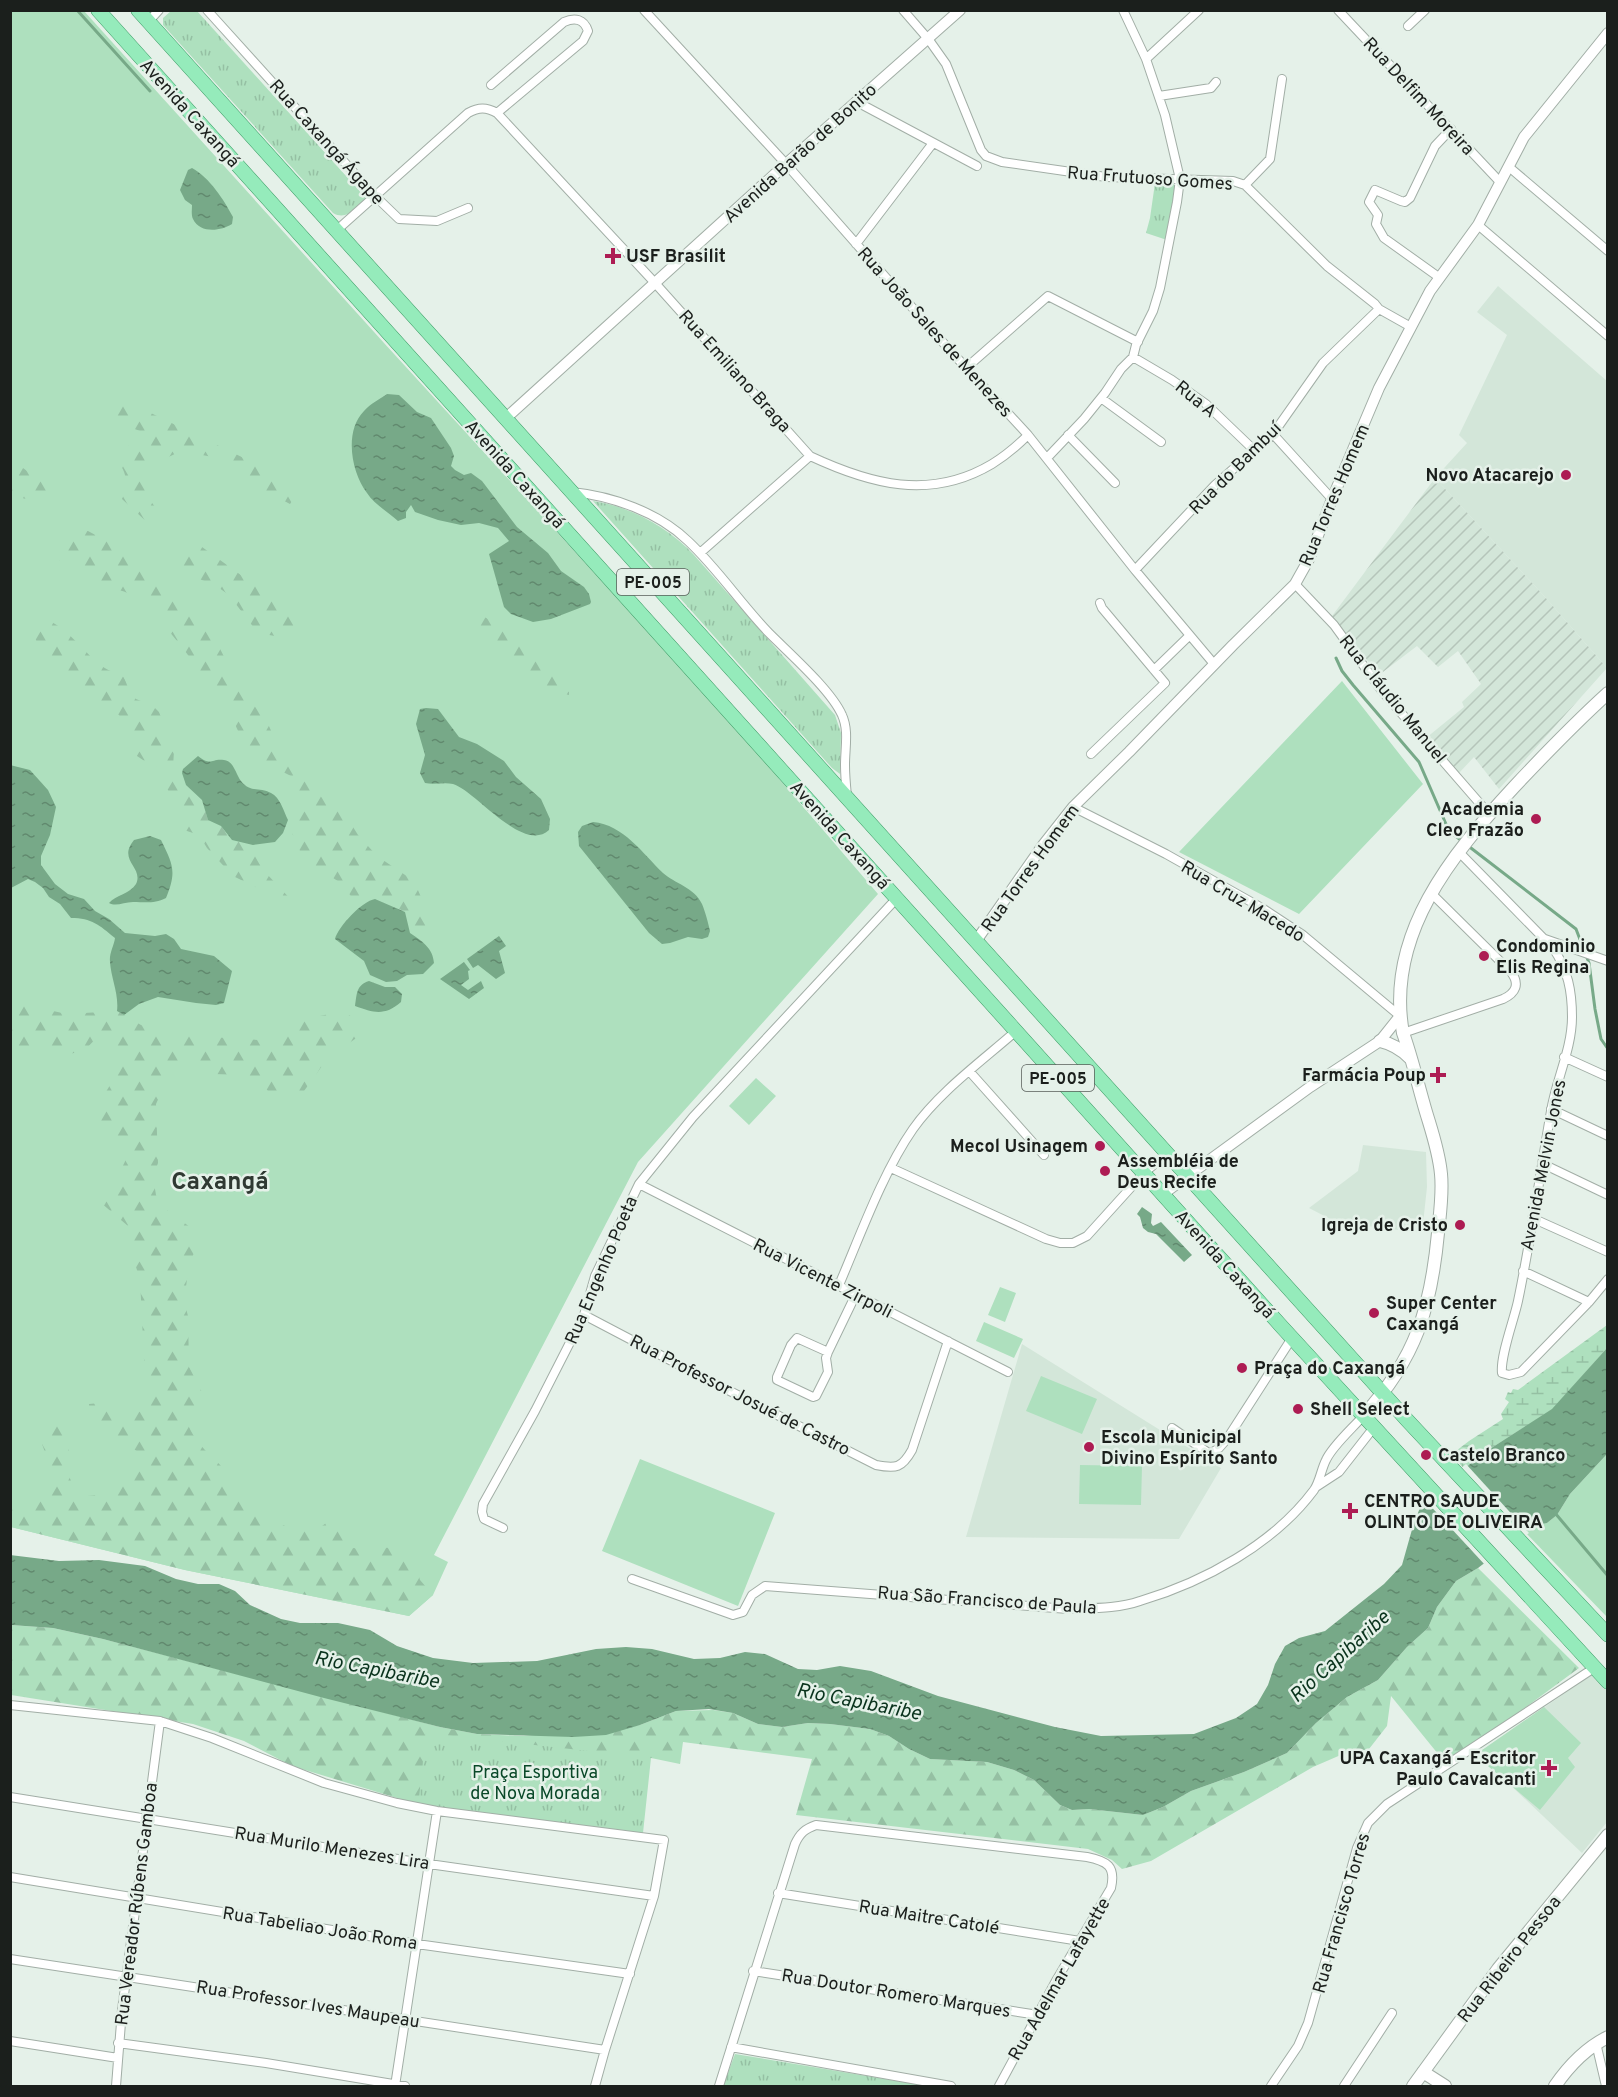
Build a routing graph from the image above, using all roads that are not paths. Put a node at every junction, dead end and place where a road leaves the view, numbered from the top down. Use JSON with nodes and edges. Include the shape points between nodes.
{"nodes":[{"id":1,"x":98,"y":10,"type":"edge"},
{"id":2,"x":138,"y":10,"type":"edge"},
{"id":3,"x":159,"y":10,"type":"edge"},
{"id":4,"x":207,"y":10,"type":"edge"},
{"id":5,"x":644,"y":10,"type":"edge"},
{"id":6,"x":903,"y":10,"type":"edge"},
{"id":7,"x":960,"y":10,"type":"edge"},
{"id":8,"x":1123,"y":10,"type":"edge"},
{"id":9,"x":1199,"y":10,"type":"edge"},
{"id":10,"x":1338,"y":10,"type":"edge"},
{"id":11,"x":1425,"y":10,"type":"edge"},
{"id":12,"x":148,"y":22,"type":"junction"},
{"id":13,"x":1408,"y":26,"type":"dead end"},
{"id":14,"x":1608,"y":33,"type":"edge"},
{"id":15,"x":929,"y":40,"type":"junction"},
{"id":16,"x":1146,"y":58,"type":"junction"},
{"id":17,"x":1282,"y":80,"type":"dead end"},
{"id":18,"x":1216,"y":82,"type":"dead end"},
{"id":19,"x":491,"y":85,"type":"dead end"},
{"id":20,"x":1159,"y":96,"type":"junction"},
{"id":21,"x":857,"y":102,"type":"junction"},
{"id":22,"x":497,"y":114,"type":"junction"},
{"id":23,"x":1450,"y":129,"type":"junction"},
{"id":24,"x":933,"y":143,"type":"junction"},
{"id":25,"x":786,"y":164,"type":"junction"},
{"id":26,"x":977,"y":166,"type":"dead end"},
{"id":27,"x":1509,"y":166,"type":"junction"},
{"id":28,"x":1180,"y":179,"type":"junction"},
{"id":29,"x":1500,"y":182,"type":"junction"},
{"id":30,"x":1245,"y":185,"type":"junction"},
{"id":31,"x":374,"y":195,"type":"junction"},
{"id":32,"x":468,"y":208,"type":"dead end"},
{"id":33,"x":1478,"y":225,"type":"junction"},
{"id":34,"x":337,"y":230,"type":"junction"},
{"id":35,"x":856,"y":244,"type":"junction"},
{"id":36,"x":1608,"y":251,"type":"edge"},
{"id":37,"x":1440,"y":278,"type":"junction"},
{"id":38,"x":656,"y":283,"type":"junction"},
{"id":39,"x":1379,"y":309,"type":"junction"},
{"id":40,"x":1411,"y":327,"type":"junction"},
{"id":41,"x":1608,"y":336,"type":"edge"},
{"id":42,"x":1138,"y":342,"type":"junction"},
{"id":43,"x":1133,"y":357,"type":"junction"},
{"id":44,"x":966,"y":368,"type":"junction"},
{"id":45,"x":1101,"y":398,"type":"junction"},
{"id":46,"x":506,"y":418,"type":"junction"},
{"id":47,"x":1273,"y":434,"type":"junction"},
{"id":48,"x":1028,"y":435,"type":"junction"},
{"id":49,"x":1068,"y":435,"type":"junction"},
{"id":50,"x":1161,"y":442,"type":"dead end"},
{"id":51,"x":1254,"y":450,"type":"junction"},
{"id":52,"x":810,"y":456,"type":"junction"},
{"id":53,"x":1047,"y":458,"type":"junction"},
{"id":54,"x":1115,"y":483,"type":"dead end"},
{"id":55,"x":572,"y":492,"type":"junction"},
{"id":56,"x":1332,"y":499,"type":"junction"},
{"id":57,"x":700,"y":553,"type":"junction"},
{"id":58,"x":1135,"y":570,"type":"junction"},
{"id":59,"x":1295,"y":584,"type":"junction"},
{"id":60,"x":1100,"y":603,"type":"dead end"},
{"id":61,"x":1189,"y":636,"type":"junction"},
{"id":62,"x":1214,"y":664,"type":"junction"},
{"id":63,"x":1154,"y":670,"type":"junction"},
{"id":64,"x":1608,"y":693,"type":"edge"},
{"id":65,"x":1091,"y":754,"type":"dead end"},
{"id":66,"x":847,"y":797,"type":"junction"},
{"id":67,"x":1073,"y":807,"type":"junction"},
{"id":68,"x":1489,"y":814,"type":"junction"},
{"id":69,"x":1459,"y":850,"type":"junction"},
{"id":70,"x":1431,"y":893,"type":"junction"},
{"id":71,"x":897,"y":898,"type":"junction"},
{"id":72,"x":1545,"y":939,"type":"junction"},
{"id":73,"x":976,"y":941,"type":"junction"},
{"id":74,"x":1608,"y":961,"type":"edge"},
{"id":75,"x":1400,"y":1016,"type":"junction"},
{"id":76,"x":1016,"y":1031,"type":"junction"},
{"id":77,"x":1402,"y":1033,"type":"junction"},
{"id":78,"x":1380,"y":1041,"type":"junction"},
{"id":79,"x":1564,"y":1057,"type":"junction"},
{"id":80,"x":1411,"y":1059,"type":"junction"},
{"id":81,"x":970,"y":1072,"type":"junction"},
{"id":82,"x":1608,"y":1077,"type":"edge"},
{"id":83,"x":1551,"y":1109,"type":"junction"},
{"id":84,"x":1608,"y":1136,"type":"edge"},
{"id":85,"x":1168,"y":1153,"type":"junction"},
{"id":86,"x":1044,"y":1155,"type":"dead end"},
{"id":87,"x":1543,"y":1164,"type":"junction"},
{"id":88,"x":891,"y":1168,"type":"junction"},
{"id":89,"x":1144,"y":1173,"type":"junction"},
{"id":90,"x":1188,"y":1174,"type":"junction"},
{"id":91,"x":639,"y":1184,"type":"junction"},
{"id":92,"x":1163,"y":1194,"type":"junction"},
{"id":93,"x":1608,"y":1195,"type":"edge"},
{"id":94,"x":1532,"y":1218,"type":"junction"},
{"id":95,"x":1608,"y":1252,"type":"edge"},
{"id":96,"x":1523,"y":1271,"type":"junction"},
{"id":97,"x":1608,"y":1279,"type":"edge"},
{"id":98,"x":838,"y":1285,"type":"junction"},
{"id":99,"x":856,"y":1294,"type":"junction"},
{"id":100,"x":1589,"y":1302,"type":"junction"},
{"id":101,"x":584,"y":1315,"type":"junction"},
{"id":102,"x":1292,"y":1338,"type":"junction"},
{"id":103,"x":948,"y":1341,"type":"junction"},
{"id":104,"x":828,"y":1352,"type":"junction"},
{"id":105,"x":1008,"y":1372,"type":"dead end"},
{"id":106,"x":1383,"y":1393,"type":"junction"},
{"id":107,"x":1364,"y":1415,"type":"junction"},
{"id":108,"x":1172,"y":1428,"type":"dead end"},
{"id":109,"x":1380,"y":1432,"type":"junction"},
{"id":110,"x":1316,"y":1487,"type":"junction"},
{"id":111,"x":504,"y":1528,"type":"dead end"},
{"id":112,"x":632,"y":1579,"type":"dead end"},
{"id":113,"x":1608,"y":1635,"type":"edge"},
{"id":114,"x":1590,"y":1663,"type":"junction"},
{"id":115,"x":1608,"y":1682,"type":"edge"},
{"id":116,"x":10,"y":1705,"type":"edge"},
{"id":117,"x":160,"y":1722,"type":"junction"},
{"id":118,"x":10,"y":1797,"type":"edge"},
{"id":119,"x":437,"y":1811,"type":"junction"},
{"id":120,"x":147,"y":1819,"type":"junction"},
{"id":121,"x":1608,"y":1835,"type":"edge"},
{"id":122,"x":429,"y":1863,"type":"junction"},
{"id":123,"x":10,"y":1877,"type":"edge"},
{"id":124,"x":778,"y":1893,"type":"junction"},
{"id":125,"x":654,"y":1896,"type":"junction"},
{"id":126,"x":137,"y":1898,"type":"junction"},
{"id":127,"x":1080,"y":1941,"type":"junction"},
{"id":128,"x":417,"y":1944,"type":"junction"},
{"id":129,"x":10,"y":1959,"type":"edge"},
{"id":130,"x":753,"y":1971,"type":"junction"},
{"id":131,"x":630,"y":1974,"type":"junction"},
{"id":132,"x":126,"y":1977,"type":"junction"},
{"id":133,"x":1392,"y":2013,"type":"dead end"},
{"id":134,"x":1038,"y":2015,"type":"junction"},
{"id":135,"x":406,"y":2019,"type":"junction"},
{"id":136,"x":1602,"y":2040,"type":"edge"},
{"id":137,"x":10,"y":2041,"type":"edge"},
{"id":138,"x":118,"y":2043,"type":"junction"},
{"id":139,"x":731,"y":2047,"type":"junction"},
{"id":140,"x":605,"y":2050,"type":"junction"},
{"id":141,"x":118,"y":2058,"type":"junction"},
{"id":142,"x":1423,"y":2072,"type":"junction"},
{"id":143,"x":116,"y":2086,"type":"edge"},
{"id":144,"x":398,"y":2086,"type":"edge"},
{"id":145,"x":595,"y":2086,"type":"edge"},
{"id":146,"x":719,"y":2086,"type":"edge"},
{"id":147,"x":951,"y":2086,"type":"edge"},
{"id":148,"x":999,"y":2086,"type":"edge"},
{"id":149,"x":1271,"y":2086,"type":"edge"},
{"id":150,"x":1344,"y":2086,"type":"edge"},
{"id":151,"x":1413,"y":2086,"type":"edge"},
{"id":152,"x":1445,"y":2086,"type":"edge"},
{"id":153,"x":1555,"y":2086,"type":"edge"},
{"id":154,"x":1606,"y":2086,"type":"edge"}],
"edges":[{"from":1,"to":71,"type":"main road","name":"Avenida Caxangá","number":"PE-005"},
{"from":2,"to":12,"type":"main road","name":"Avenida Caxangá","number":"PE-005"},
{"from":3,"to":12,"type":"street"},
{"from":4,"to":31,"type":"street","name":"Rua Caxangá Ágape"},
{"from":5,"to":25,"type":"street","name":"Rua João Sales de Menezes"},
{"from":6,"to":15,"type":"street"},
{"from":7,"to":15,"type":"street","name":"Avenida Barão de Bonito"},
{"from":8,"to":16,"type":"street"},
{"from":9,"to":16,"type":"street"},
{"from":10,"to":23,"type":"street","name":"Rua Delfim Moreira"},
{"from":11,"to":13,"type":"street"},
{"from":12,"to":34,"type":"main road","name":"Avenida Caxangá","number":"PE-005"},
{"from":14,"to":27,"type":"street","name":"Rua Torres Homem","via":[[1524,137]]},
{"from":15,"to":21,"type":"street","name":"Avenida Barão de Bonito"},
{"from":15,"to":28,"type":"street","name":"Rua Frutuoso Gomes","via":[[950,72],[983,153],[991,159],[1106,177]]},
{"from":16,"to":20,"type":"street"},
{"from":17,"to":30,"type":"street","via":[[1270,159]]},
{"from":18,"to":20,"type":"street","via":[[1211,88]]},
{"from":19,"to":22,"type":"street","via":[[564,22],[578,19],[586,25],[588,31],[583,41]]},
{"from":20,"to":28,"type":"street"},
{"from":21,"to":24,"type":"street"},
{"from":21,"to":25,"type":"street","name":"Avenida Barão de Bonito"},
{"from":22,"to":31,"type":"street","via":[[483,108],[468,113]]},
{"from":22,"to":38,"type":"street","name":"Rua Emiliano Braga"},
{"from":23,"to":29,"type":"street","name":"Rua Delfim Moreira"},
{"from":23,"to":37,"type":"street","via":[[1435,146],[1410,198],[1405,202],[1375,190],[1369,202],[1378,215],[1376,224],[1382,235]]},
{"from":24,"to":26,"type":"street"},
{"from":24,"to":35,"type":"street"},
{"from":25,"to":35,"type":"street","name":"Rua João Sales de Menezes"},
{"from":25,"to":38,"type":"street","name":"Avenida Barão de Bonito"},
{"from":27,"to":29,"type":"street","name":"Rua Torres Homem"},
{"from":27,"to":36,"type":"street"},
{"from":28,"to":30,"type":"street","name":"Rua Frutuoso Gomes"},
{"from":28,"to":42,"type":"street","via":[[1160,288]]},
{"from":29,"to":33,"type":"street","name":"Rua Torres Homem"},
{"from":30,"to":39,"type":"street","name":"Rua Frutuoso Gomes","via":[[1327,266]]},
{"from":31,"to":32,"type":"street","name":"Rua Caxangá Ágape","via":[[399,219],[437,221]]},
{"from":31,"to":34,"type":"street"},
{"from":33,"to":37,"type":"street","name":"Rua Torres Homem"},
{"from":33,"to":41,"type":"street"},
{"from":34,"to":46,"type":"main road","name":"Avenida Caxangá","number":"PE-005"},
{"from":35,"to":44,"type":"street","name":"Rua João Sales de Menezes"},
{"from":37,"to":40,"type":"street","name":"Rua Torres Homem"},
{"from":38,"to":46,"type":"street","name":"Avenida Barão de Bonito"},
{"from":38,"to":52,"type":"street","name":"Rua Emiliano Braga"},
{"from":39,"to":40,"type":"street","name":"Rua Frutuoso Gomes"},
{"from":39,"to":47,"type":"street","name":"Rua do Bambuí","via":[[1323,363]]},
{"from":40,"to":56,"type":"street","name":"Rua Torres Homem","via":[[1379,388]]},
{"from":42,"to":43,"type":"street"},
{"from":42,"to":44,"type":"street","via":[[1048,296]]},
{"from":43,"to":45,"type":"street"},
{"from":43,"to":51,"type":"street","name":"Rua A","via":[[1206,404]]},
{"from":44,"to":48,"type":"street","name":"Rua João Sales de Menezes"},
{"from":45,"to":49,"type":"street"},
{"from":45,"to":50,"type":"street"},
{"from":46,"to":55,"type":"main road","name":"Avenida Caxangá","number":"PE-005"},
{"from":47,"to":51,"type":"street","name":"Rua do Bambuí"},
{"from":47,"to":56,"type":"street"},
{"from":48,"to":52,"type":"street","name":"Rua Emiliano Braga","via":[[991,465],[941,483],[908,486],[874,481]]},
{"from":48,"to":53,"type":"street","name":"Rua João Sales de Menezes"},
{"from":49,"to":53,"type":"street"},
{"from":49,"to":54,"type":"street"},
{"from":51,"to":58,"type":"street","name":"Rua do Bambuí","via":[[1215,485]]},
{"from":52,"to":57,"type":"street"},
{"from":53,"to":58,"type":"street","name":"Rua João Sales de Menezes"},
{"from":55,"to":57,"type":"street","name":"Avenida Caxangá","via":[[593,494],[646,513],[687,539]]},
{"from":55,"to":66,"type":"main road","name":"Avenida Caxangá","number":"PE-005"},
{"from":56,"to":59,"type":"street","name":"Rua Torres Homem","via":[[1309,560]]},
{"from":57,"to":66,"type":"street","name":"Avenida Caxangá","via":[[763,627],[832,698],[843,716]]},
{"from":58,"to":61,"type":"street","name":"Rua João Sales de Menezes"},
{"from":59,"to":62,"type":"street","name":"Rua Torres Homem"},
{"from":59,"to":68,"type":"street","name":"Rua Cláudio Manuel","via":[[1334,625],[1382,692]]},
{"from":60,"to":63,"type":"street"},
{"from":61,"to":62,"type":"street","name":"Rua João Sales de Menezes"},
{"from":61,"to":63,"type":"street"},
{"from":62,"to":67,"type":"street","name":"Rua Torres Homem"},
{"from":63,"to":65,"type":"street","via":[[1165,683]]},
{"from":64,"to":68,"type":"main road"},
{"from":66,"to":73,"type":"main road","name":"Avenida Caxangá","number":"PE-005"},
{"from":67,"to":73,"type":"street","name":"Rua Torres Homem"},
{"from":67,"to":75,"type":"street","name":"Rua Cruz Macedo","via":[[1262,908],[1303,935]]},
{"from":68,"to":69,"type":"main road"},
{"from":69,"to":70,"type":"main road"},
{"from":69,"to":72,"type":"street","name":"Avenida Melvin Jones"},
{"from":70,"to":75,"type":"main road","via":[[1407,947]]},
{"from":70,"to":77,"type":"street","via":[[1511,972],[1516,984],[1511,995],[1503,999]]},
{"from":71,"to":76,"type":"main road","name":"Avenida Caxangá","number":"PE-005"},
{"from":71,"to":91,"type":"street","name":"Rua Engenho Poeta","via":[[693,1117]]},
{"from":72,"to":74,"type":"street"},
{"from":72,"to":79,"type":"street","name":"Avenida Melvin Jones","via":[[1561,959],[1568,977],[1572,1021]]},
{"from":73,"to":85,"type":"main road","name":"Avenida Caxangá","number":"PE-005"},
{"from":75,"to":77,"type":"main road"},
{"from":75,"to":78,"type":"street"},
{"from":76,"to":81,"type":"street"},
{"from":76,"to":89,"type":"main road","name":"Avenida Caxangá","number":"PE-005"},
{"from":77,"to":80,"type":"main road"},
{"from":78,"to":80,"type":"main road","via":[[1403,1050]]},
{"from":78,"to":90,"type":"street"},
{"from":79,"to":82,"type":"street"},
{"from":79,"to":83,"type":"street","name":"Avenida Melvin Jones"},
{"from":80,"to":106,"type":"main road","via":[[1436,1142],[1442,1197],[1425,1312],[1410,1353]]},
{"from":81,"to":86,"type":"street"},
{"from":81,"to":88,"type":"street","via":[[913,1129]]},
{"from":83,"to":84,"type":"street"},
{"from":83,"to":87,"type":"street","name":"Avenida Melvin Jones"},
{"from":85,"to":89,"type":"street"},
{"from":85,"to":90,"type":"main road","name":"Avenida Caxangá","number":"PE-005"},
{"from":87,"to":93,"type":"street"},
{"from":87,"to":94,"type":"street","name":"Avenida Melvin Jones"},
{"from":88,"to":89,"type":"street","via":[[1046,1239],[1073,1243],[1087,1236]]},
{"from":88,"to":98,"type":"street"},
{"from":89,"to":92,"type":"main road","name":"Avenida Caxangá","number":"PE-005"},
{"from":90,"to":92,"type":"street"},
{"from":90,"to":106,"type":"main road","name":"Avenida Caxangá","number":"PE-005"},
{"from":91,"to":98,"type":"street","name":"Rua Vicente Zirpoli"},
{"from":91,"to":101,"type":"street","name":"Rua Engenho Poeta","via":[[595,1276]]},
{"from":92,"to":102,"type":"main road","name":"Avenida Caxangá","number":"PE-005"},
{"from":94,"to":95,"type":"street"},
{"from":94,"to":96,"type":"street","name":"Avenida Melvin Jones"},
{"from":96,"to":100,"type":"street"},
{"from":96,"to":100,"type":"street","name":"Avenida Melvin Jones","via":[[1503,1373],[1521,1372]]},
{"from":97,"to":100,"type":"street","name":"Avenida Melvin Jones"},
{"from":98,"to":99,"type":"street","name":"Rua Vicente Zirpoli"},
{"from":99,"to":103,"type":"street","name":"Rua Vicente Zirpoli"},
{"from":99,"to":104,"type":"street"},
{"from":101,"to":103,"type":"street","name":"Rua Professor Josué de Castro","via":[[876,1465],[889,1467],[899,1466],[912,1450]]},
{"from":101,"to":111,"type":"street","name":"Rua Engenho Poeta","via":[[483,1504],[484,1519]]},
{"from":102,"to":107,"type":"main road","name":"Avenida Caxangá","number":"PE-005"},
{"from":102,"to":108,"type":"street","via":[[1219,1448],[1210,1454]]},
{"from":103,"to":105,"type":"street","name":"Rua Vicente Zirpoli"},
{"from":104,"to":104,"type":"street","via":[[828,1372],[816,1396],[777,1380],[797,1338]]},
{"from":106,"to":107,"type":"main road"},
{"from":106,"to":113,"type":"main road","name":"Avenida Caxangá","number":"PE-005"},
{"from":107,"to":109,"type":"main road","name":"Avenida Caxangá","number":"PE-005"},
{"from":107,"to":110,"type":"street","name":"Rua São Francisco de Paula","via":[[1327,1458]]},
{"from":109,"to":110,"type":"street","name":"Rua São Francisco de Paula","via":[[1339,1472]]},
{"from":109,"to":114,"type":"main road","name":"Avenida Caxangá","number":"PE-005"},
{"from":110,"to":112,"type":"street","name":"Rua São Francisco de Paula","via":[[1293,1515],[1252,1548],[1210,1572],[1139,1602],[1106,1608],[1068,1609],[765,1586],[752,1594],[743,1612],[733,1615]]},
{"from":114,"to":115,"type":"main road","number":"PE-005"},
{"from":114,"to":149,"type":"street","name":"Rua Francisco Torres","via":[[1387,1804],[1368,1822],[1357,1848],[1308,2023],[1298,2046]]},
{"from":116,"to":117,"type":"street"},
{"from":117,"to":119,"type":"street","via":[[212,1738],[324,1783]]},
{"from":117,"to":120,"type":"street","name":"Rua Vereador Rúbens Gamboa"},
{"from":118,"to":120,"type":"street","name":"Rua Murilo Menezes Lira"},
{"from":119,"to":122,"type":"street"},
{"from":119,"to":125,"type":"street","via":[[664,1840]]},
{"from":120,"to":122,"type":"street","name":"Rua Murilo Menezes Lira"},
{"from":120,"to":126,"type":"street","name":"Rua Vereador Rúbens Gamboa"},
{"from":121,"to":142,"type":"main road","name":"Rua Ribeiro Pessoa","via":[[1498,1969]]},
{"from":122,"to":125,"type":"street","name":"Rua Murilo Menezes Lira"},
{"from":122,"to":128,"type":"street"},
{"from":123,"to":126,"type":"street","name":"Rua Tabeliao João Roma"},
{"from":124,"to":127,"type":"street","name":"Rua Maitre Catolé"},
{"from":124,"to":127,"type":"street","name":"Rua Adelmar Lafayette","via":[[799,1835],[816,1825],[1099,1859],[1112,1870],[1111,1888]]},
{"from":124,"to":130,"type":"street"},
{"from":125,"to":131,"type":"street"},
{"from":126,"to":128,"type":"street","name":"Rua Tabeliao João Roma"},
{"from":126,"to":132,"type":"street","name":"Rua Vereador Rúbens Gamboa"},
{"from":127,"to":134,"type":"street","name":"Rua Adelmar Lafayette"},
{"from":128,"to":131,"type":"street","name":"Rua Tabeliao João Roma"},
{"from":128,"to":135,"type":"street"},
{"from":129,"to":132,"type":"street","name":"Rua Professor Ives Maupeau"},
{"from":130,"to":134,"type":"street","name":"Rua Doutor Romero Marques"},
{"from":130,"to":139,"type":"street"},
{"from":131,"to":140,"type":"street"},
{"from":132,"to":135,"type":"street","name":"Rua Professor Ives Maupeau"},
{"from":132,"to":138,"type":"street","name":"Rua Vereador Rúbens Gamboa"},
{"from":133,"to":150,"type":"street"},
{"from":134,"to":148,"type":"street","name":"Rua Adelmar Lafayette"},
{"from":135,"to":140,"type":"street","name":"Rua Professor Ives Maupeau"},
{"from":135,"to":144,"type":"street"},
{"from":136,"to":153,"type":"main road","via":[[1574,2063]]},
{"from":136,"to":154,"type":"street"},
{"from":137,"to":141,"type":"street"},
{"from":138,"to":141,"type":"street","name":"Rua Vereador Rúbens Gamboa"},
{"from":138,"to":144,"type":"street"},
{"from":139,"to":146,"type":"street"},
{"from":139,"to":147,"type":"street"},
{"from":140,"to":145,"type":"street"},
{"from":141,"to":143,"type":"street","name":"Rua Vereador Rúbens Gamboa"},
{"from":142,"to":151,"type":"main road","name":"Rua Ribeiro Pessoa"},
{"from":142,"to":152,"type":"main road"}]}
